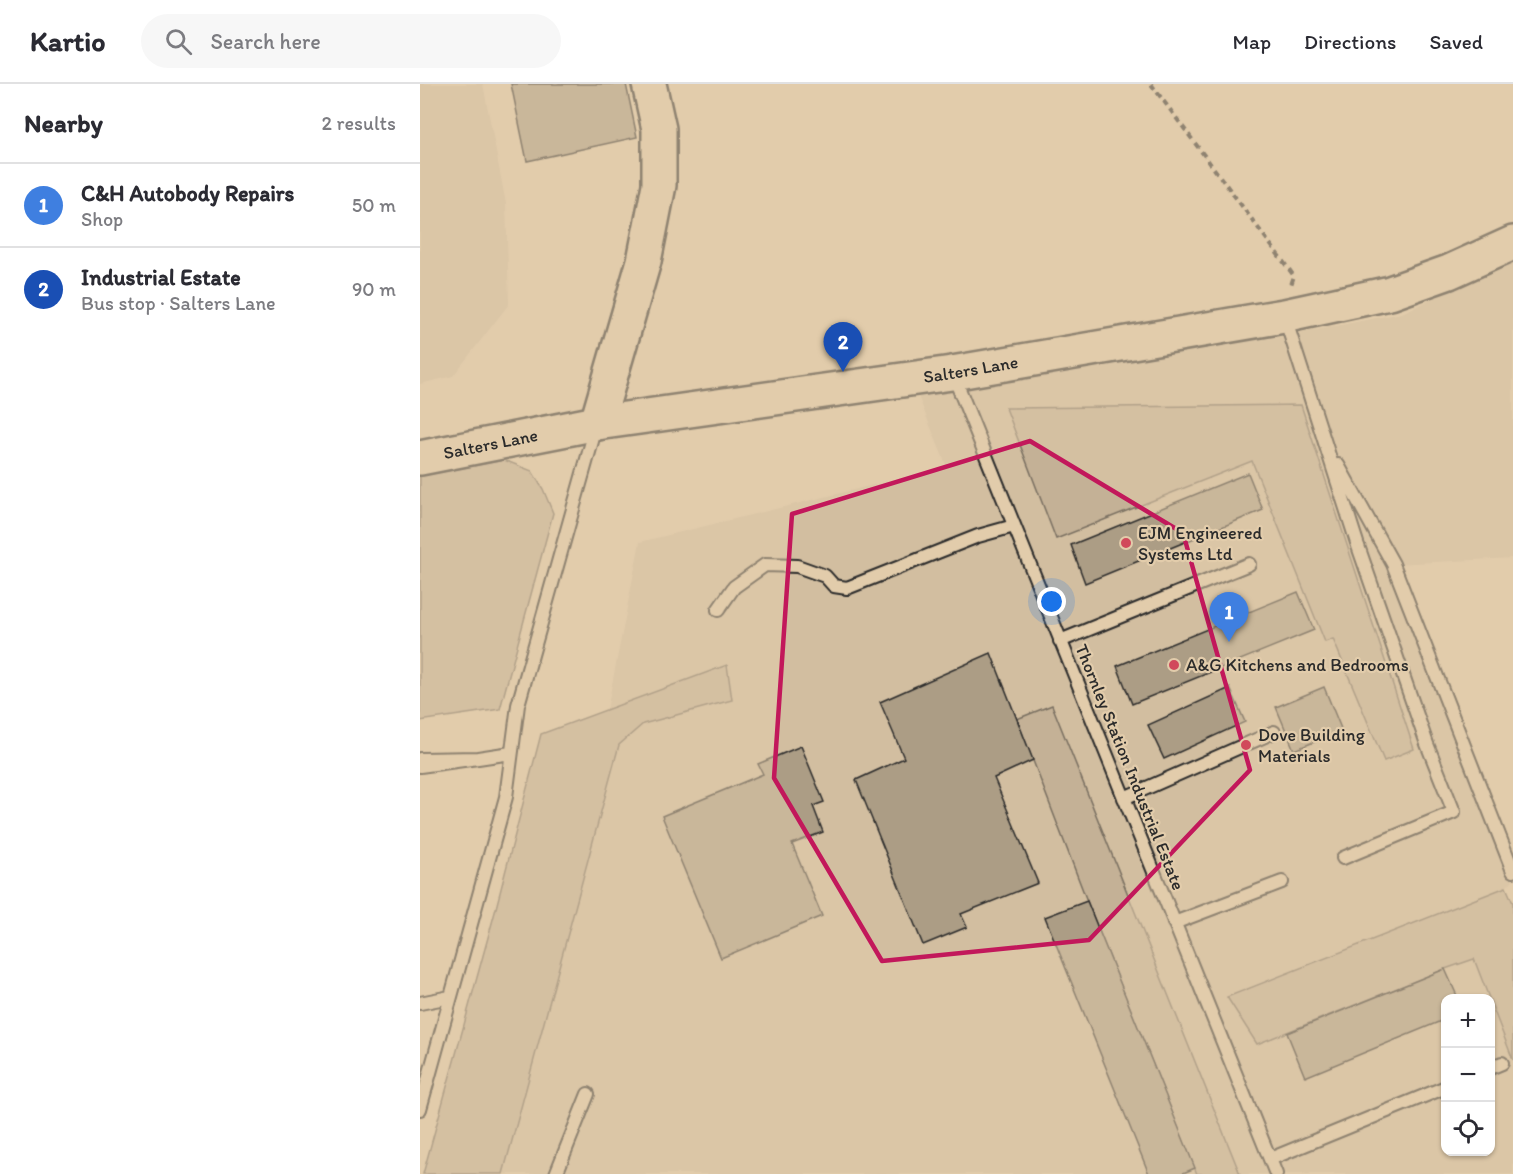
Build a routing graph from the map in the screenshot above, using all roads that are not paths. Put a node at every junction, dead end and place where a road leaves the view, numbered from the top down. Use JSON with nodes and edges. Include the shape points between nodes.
{"nodes":[{"id":1,"x":649,"y":84,"type":"edge"},
{"id":2,"x":1513,"y":243,"type":"edge"},
{"id":3,"x":1284,"y":316,"type":"junction"},
{"id":4,"x":952,"y":373,"type":"junction"},
{"id":5,"x":597,"y":423,"type":"junction"},
{"id":6,"x":1326,"y":443,"type":"junction"},
{"id":7,"x":420,"y":458,"type":"edge"},
{"id":8,"x":1014,"y":526,"type":"junction"},
{"id":9,"x":1249,"y":564,"type":"dead end"},
{"id":10,"x":718,"y":610,"type":"dead end"},
{"id":11,"x":1060,"y":641,"type":"junction"},
{"id":12,"x":1275,"y":732,"type":"dead end"},
{"id":13,"x":511,"y":753,"type":"junction"},
{"id":14,"x":478,"y":758,"type":"junction"},
{"id":15,"x":420,"y":759,"type":"edge"},
{"id":16,"x":420,"y":766,"type":"edge"},
{"id":17,"x":1124,"y":798,"type":"junction"},
{"id":18,"x":1343,"y":858,"type":"dead end"},
{"id":19,"x":1513,"y":871,"type":"edge"},
{"id":20,"x":1282,"y":882,"type":"dead end"},
{"id":21,"x":1174,"y":923,"type":"junction"},
{"id":22,"x":450,"y":997,"type":"junction"},
{"id":23,"x":420,"y":1003,"type":"edge"},
{"id":24,"x":1441,"y":1089,"type":"edge"},
{"id":25,"x":588,"y":1094,"type":"dead end"},
{"id":26,"x":420,"y":1109,"type":"edge"},
{"id":27,"x":1270,"y":1159,"type":"junction"},
{"id":28,"x":556,"y":1174,"type":"edge"},
{"id":29,"x":1276,"y":1174,"type":"edge"}],
"edges":[{"from":1,"to":5,"type":"main road","via":[[659,129],[659,185],[644,261]]},
{"from":2,"to":3,"type":"main road","name":"Salters Lane","via":[[1390,293]]},
{"from":3,"to":4,"type":"main road","name":"Salters Lane"},
{"from":3,"to":6,"type":"lane"},
{"from":4,"to":5,"type":"main road","name":"Salters Lane"},
{"from":4,"to":8,"type":"lane","name":"Thornley Station Industrial Estate"},
{"from":5,"to":7,"type":"main road","name":"Salters Lane"},
{"from":5,"to":13,"type":"lane","via":[[518,705]]},
{"from":6,"to":18,"type":"lane","via":[[1358,546],[1454,812]]},
{"from":6,"to":19,"type":"lane","via":[[1393,564]]},
{"from":8,"to":10,"type":"lane","via":[[978,536],[847,588],[834,586],[825,576],[797,566],[765,565],[734,587]]},
{"from":8,"to":11,"type":"lane","name":"Thornley Station Industrial Estate"},
{"from":9,"to":11,"type":"lane"},
{"from":11,"to":17,"type":"lane","name":"Thornley Station Industrial Estate"},
{"from":12,"to":17,"type":"lane"},
{"from":13,"to":14,"type":"lane"},
{"from":13,"to":22,"type":"lane","via":[[506,797]]},
{"from":14,"to":15,"type":"lane"},
{"from":14,"to":16,"type":"lane"},
{"from":17,"to":21,"type":"lane","name":"Thornley Station Industrial Estate"},
{"from":20,"to":21,"type":"lane"},
{"from":21,"to":27,"type":"lane","name":"Thornley Station Industrial Estate"},
{"from":22,"to":23,"type":"lane"},
{"from":22,"to":26,"type":"lane"},
{"from":24,"to":27,"type":"lane"},
{"from":25,"to":28,"type":"lane"},
{"from":27,"to":29,"type":"lane","name":"Thornley Station Industrial Estate"}]}
